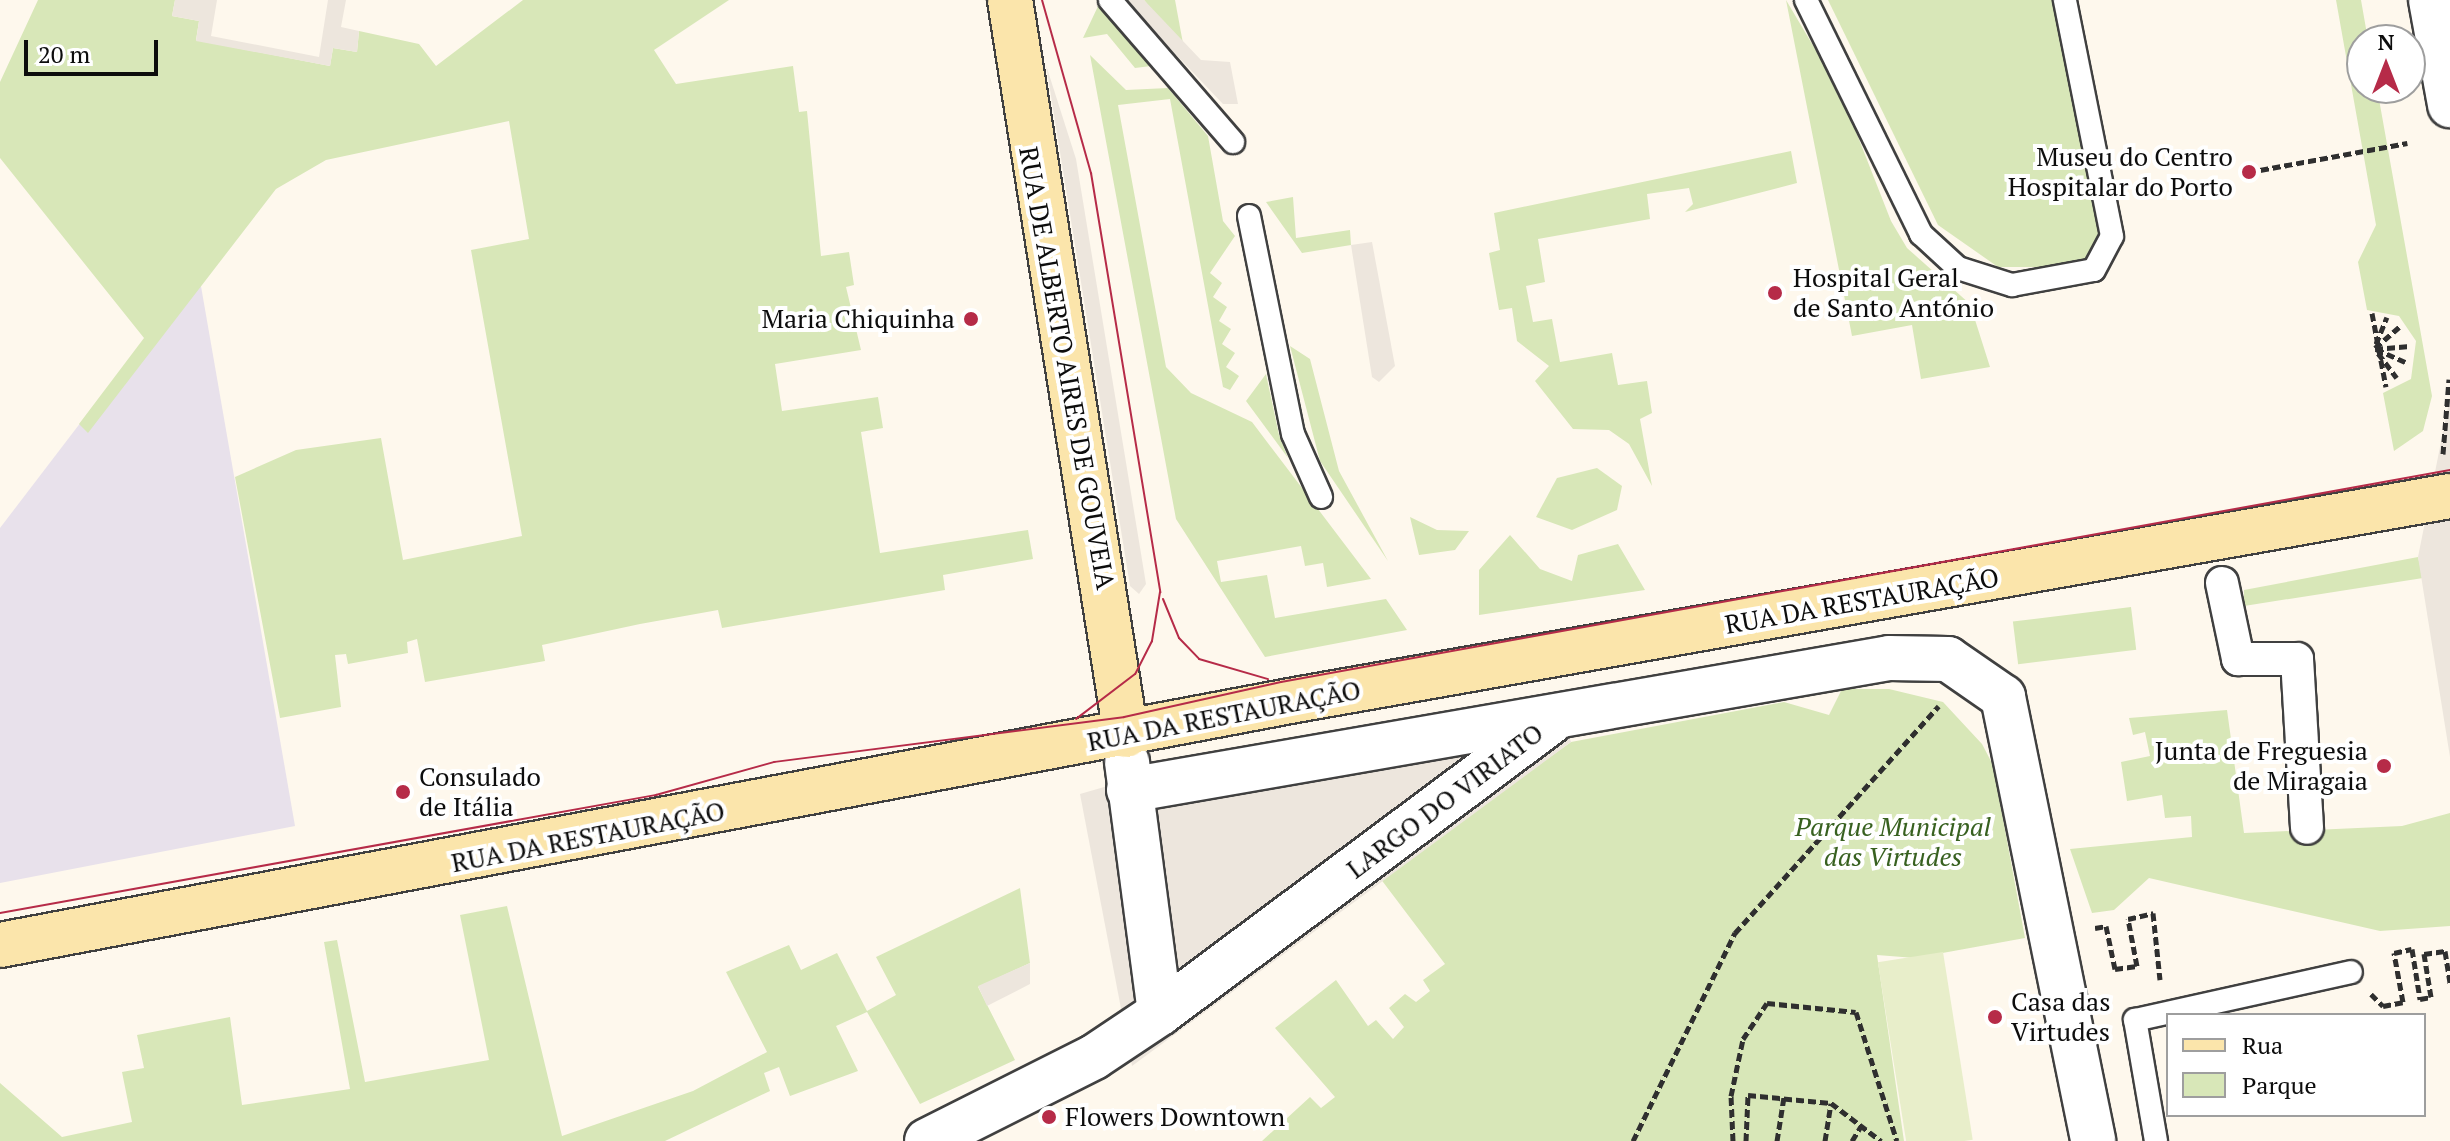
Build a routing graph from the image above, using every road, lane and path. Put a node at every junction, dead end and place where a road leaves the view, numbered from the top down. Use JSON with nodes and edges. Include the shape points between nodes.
{"nodes":[{"id":1,"x":1010,"y":0,"type":"edge"},
{"id":2,"x":1110,"y":0,"type":"edge"},
{"id":3,"x":1806,"y":0,"type":"edge"},
{"id":4,"x":2065,"y":0,"type":"edge"},
{"id":5,"x":2431,"y":0,"type":"edge"},
{"id":6,"x":2450,"y":105,"type":"edge"},
{"id":7,"x":1233,"y":142,"type":"dead end"},
{"id":8,"x":2407,"y":143,"type":"dead end"},
{"id":9,"x":2249,"y":172,"type":"dead end"},
{"id":10,"x":1249,"y":216,"type":"dead end"},
{"id":11,"x":2372,"y":313,"type":"dead end"},
{"id":12,"x":2387,"y":317,"type":"dead end"},
{"id":13,"x":2399,"y":327,"type":"dead end"},
{"id":14,"x":2410,"y":346,"type":"dead end"},
{"id":15,"x":2375,"y":349,"type":"junction"},
{"id":16,"x":2405,"y":362,"type":"dead end"},
{"id":17,"x":2397,"y":378,"type":"dead end"},
{"id":18,"x":2449,"y":379,"type":"edge"},
{"id":19,"x":2386,"y":387,"type":"dead end"},
{"id":20,"x":2446,"y":478,"type":"edge"},
{"id":21,"x":1321,"y":497,"type":"dead end"},
{"id":22,"x":2222,"y":583,"type":"dead end"},
{"id":23,"x":1943,"y":702,"type":"dead end"},
{"id":24,"x":1559,"y":715,"type":"junction"},
{"id":25,"x":1126,"y":735,"type":"junction"},
{"id":26,"x":1129,"y":790,"type":"junction"},
{"id":27,"x":2307,"y":828,"type":"dead end"},
{"id":28,"x":2094,"y":928,"type":"dead end"},
{"id":29,"x":0,"y":945,"type":"edge"},
{"id":30,"x":2156,"y":956,"type":"dead end"},
{"id":31,"x":2351,"y":972,"type":"dead end"},
{"id":32,"x":2450,"y":984,"type":"edge"},
{"id":33,"x":2383,"y":1006,"type":"dead end"},
{"id":34,"x":1160,"y":1013,"type":"junction"},
{"id":35,"x":2166,"y":1013,"type":"edge"},
{"id":36,"x":2166,"y":1013,"type":"edge"},
{"id":37,"x":1784,"y":1097,"type":"junction"},
{"id":38,"x":1831,"y":1103,"type":"junction"},
{"id":39,"x":1861,"y":1126,"type":"junction"},
{"id":40,"x":927,"y":1141,"type":"edge"},
{"id":41,"x":1633,"y":1141,"type":"edge"},
{"id":42,"x":1733,"y":1141,"type":"edge"},
{"id":43,"x":1746,"y":1141,"type":"edge"},
{"id":44,"x":1777,"y":1141,"type":"edge"},
{"id":45,"x":1825,"y":1141,"type":"edge"},
{"id":46,"x":1852,"y":1141,"type":"edge"},
{"id":47,"x":1881,"y":1141,"type":"edge"},
{"id":48,"x":1897,"y":1141,"type":"edge"},
{"id":49,"x":2093,"y":1141,"type":"edge"},
{"id":50,"x":2156,"y":1141,"type":"edge"}],
"edges":[{"from":1,"to":25,"type":"main road","name":"RUA DE ALBERTO AIRES DE GOUVEIA"},
{"from":2,"to":7,"type":"lane"},
{"from":3,"to":4,"type":"lane","via":[[1921,234],[1958,268],[2012,285],[2094,270],[2112,236]]},
{"from":5,"to":6,"type":"street"},
{"from":8,"to":9,"type":"path"},
{"from":10,"to":21,"type":"lane","via":[[1293,434]]},
{"from":11,"to":15,"type":"path"},
{"from":12,"to":15,"type":"path"},
{"from":13,"to":15,"type":"path"},
{"from":14,"to":15,"type":"path"},
{"from":15,"to":16,"type":"path"},
{"from":15,"to":17,"type":"path"},
{"from":15,"to":19,"type":"path"},
{"from":18,"to":20,"type":"path"},
{"from":20,"to":25,"type":"main road","name":"RUA DA RESTAURAÇÃO"},
{"from":22,"to":27,"type":"street","via":[[2238,659],[2297,659]]},
{"from":23,"to":41,"type":"path","via":[[1735,933]]},
{"from":24,"to":26,"type":"street","name":"LARGO DO VIRIATO"},
{"from":24,"to":34,"type":"street","name":"LARGO DO VIRIATO"},
{"from":24,"to":49,"type":"street","via":[[1889,658],[1948,659],[2003,697]]},
{"from":25,"to":26,"type":"street"},
{"from":25,"to":29,"type":"main road","name":"RUA DA RESTAURAÇÃO"},
{"from":26,"to":34,"type":"street"},
{"from":28,"to":30,"type":"path","via":[[2106,926],[2115,969],[2137,966],[2128,919],[2153,913]]},
{"from":31,"to":36,"type":"lane"},
{"from":32,"to":33,"type":"path","via":[[2445,951],[2424,954],[2431,997],[2420,999],[2412,949],[2394,953],[2403,1002]]},
{"from":34,"to":40,"type":"street","name":"LARGO DO VIRIATO","via":[[1094,1057]]},
{"from":35,"to":50,"type":"lane","via":[[2135,1020]]},
{"from":37,"to":38,"type":"path"},
{"from":37,"to":43,"type":"path","via":[[1748,1095]]},
{"from":37,"to":44,"type":"path"},
{"from":38,"to":39,"type":"path"},
{"from":38,"to":45,"type":"path"},
{"from":39,"to":46,"type":"path"},
{"from":39,"to":47,"type":"path"},
{"from":42,"to":48,"type":"path","via":[[1731,1096],[1743,1039],[1767,1003],[1856,1012]]}]}
